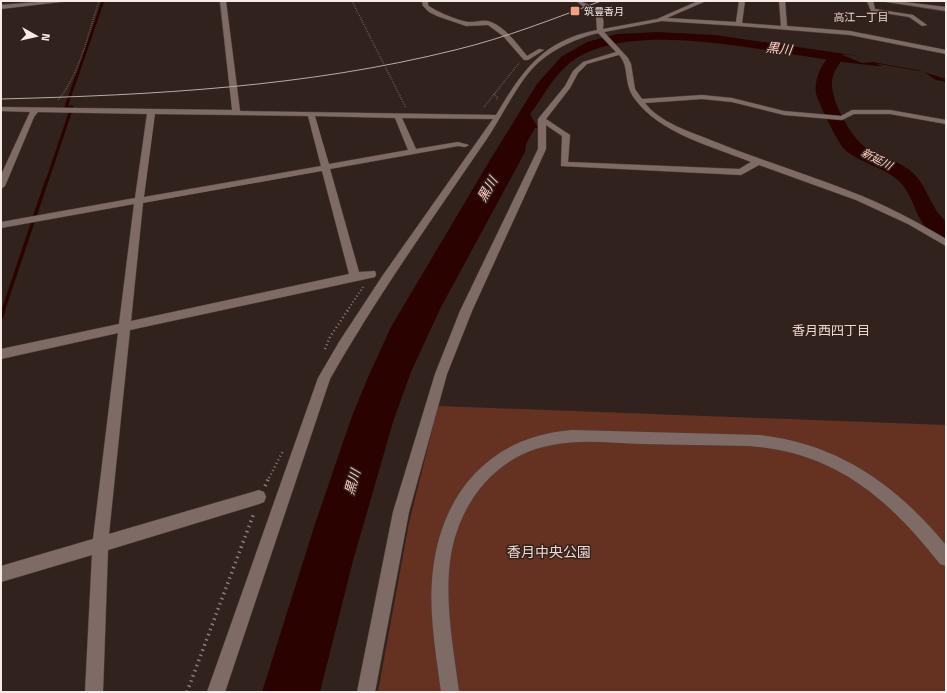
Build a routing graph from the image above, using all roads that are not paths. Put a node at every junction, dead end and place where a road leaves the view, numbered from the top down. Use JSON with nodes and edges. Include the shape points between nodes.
{"nodes":[{"id":1,"x":66,"y":1,"type":"edge"},
{"id":2,"x":223,"y":1,"type":"edge"},
{"id":3,"x":425,"y":1,"type":"edge"},
{"id":4,"x":579,"y":1,"type":"edge"},
{"id":5,"x":703,"y":1,"type":"edge"},
{"id":6,"x":742,"y":1,"type":"edge"},
{"id":7,"x":782,"y":1,"type":"edge"},
{"id":8,"x":870,"y":1,"type":"edge"},
{"id":9,"x":883,"y":1,"type":"edge"},
{"id":10,"x":927,"y":1,"type":"edge"},
{"id":11,"x":931,"y":6,"type":"junction"},
{"id":12,"x":1,"y":7,"type":"edge"},
{"id":13,"x":946,"y":9,"type":"edge"},
{"id":14,"x":658,"y":20,"type":"junction"},
{"id":15,"x":738,"y":24,"type":"junction"},
{"id":16,"x":924,"y":25,"type":"dead end"},
{"id":17,"x":784,"y":27,"type":"junction"},
{"id":18,"x":601,"y":33,"type":"junction"},
{"id":19,"x":559,"y":45,"type":"junction"},
{"id":20,"x":618,"y":51,"type":"junction"},
{"id":21,"x":946,"y":52,"type":"edge"},
{"id":22,"x":640,"y":101,"type":"junction"},
{"id":23,"x":1,"y":109,"type":"edge"},
{"id":24,"x":39,"y":109,"type":"junction"},
{"id":25,"x":151,"y":112,"type":"junction"},
{"id":26,"x":236,"y":112,"type":"junction"},
{"id":27,"x":311,"y":114,"type":"junction"},
{"id":28,"x":400,"y":115,"type":"junction"},
{"id":29,"x":498,"y":116,"type":"junction"},
{"id":30,"x":542,"y":119,"type":"junction"},
{"id":31,"x":946,"y":122,"type":"edge"},
{"id":32,"x":465,"y":144,"type":"dead end"},
{"id":33,"x":413,"y":152,"type":"junction"},
{"id":34,"x":758,"y":162,"type":"junction"},
{"id":35,"x":326,"y":168,"type":"junction"},
{"id":36,"x":1,"y":186,"type":"edge"},
{"id":37,"x":139,"y":200,"type":"junction"},
{"id":38,"x":1,"y":225,"type":"edge"},
{"id":39,"x":946,"y":243,"type":"edge"},
{"id":40,"x":371,"y":274,"type":"dead end"},
{"id":41,"x":356,"y":276,"type":"junction"},
{"id":42,"x":124,"y":327,"type":"junction"},
{"id":43,"x":1,"y":354,"type":"edge"},
{"id":44,"x":259,"y":497,"type":"dead end"},
{"id":45,"x":100,"y":546,"type":"junction"},
{"id":46,"x":946,"y":558,"type":"edge"},
{"id":47,"x":1,"y":574,"type":"edge"},
{"id":48,"x":94,"y":692,"type":"edge"},
{"id":49,"x":216,"y":692,"type":"edge"},
{"id":50,"x":366,"y":692,"type":"edge"},
{"id":51,"x":450,"y":692,"type":"edge"}],
"edges":[{"from":1,"to":12,"type":"street"},
{"from":2,"to":26,"type":"street"},
{"from":3,"to":19,"type":"street","via":[[425,5],[439,15],[466,24],[489,23],[505,35],[526,59],[552,44]]},
{"from":4,"to":18,"type":"street","via":[[598,15]]},
{"from":5,"to":14,"type":"street"},
{"from":6,"to":15,"type":"street"},
{"from":7,"to":17,"type":"street"},
{"from":8,"to":16,"type":"street","via":[[873,10],[911,16]]},
{"from":9,"to":11,"type":"street"},
{"from":10,"to":11,"type":"street"},
{"from":11,"to":13,"type":"street"},
{"from":14,"to":15,"type":"street"},
{"from":14,"to":18,"type":"street"},
{"from":15,"to":17,"type":"street"},
{"from":17,"to":21,"type":"street","via":[[867,35]]},
{"from":18,"to":19,"type":"street","via":[[586,34]]},
{"from":18,"to":20,"type":"street"},
{"from":19,"to":29,"type":"street","via":[[531,67]]},
{"from":20,"to":22,"type":"street","via":[[628,64],[631,89]]},
{"from":20,"to":30,"type":"street","via":[[585,63],[575,72],[568,87]]},
{"from":22,"to":31,"type":"street","via":[[702,97],[732,100],[784,113],[842,118],[852,112],[890,112]]},
{"from":22,"to":34,"type":"street","via":[[660,119],[682,131]]},
{"from":23,"to":24,"type":"street"},
{"from":24,"to":25,"type":"street"},
{"from":24,"to":36,"type":"street","via":[[30,116]]},
{"from":25,"to":26,"type":"street"},
{"from":25,"to":37,"type":"street"},
{"from":26,"to":27,"type":"street"},
{"from":27,"to":28,"type":"street"},
{"from":27,"to":35,"type":"street"},
{"from":28,"to":29,"type":"street"},
{"from":28,"to":33,"type":"street","via":[[398,119]]},
{"from":29,"to":49,"type":"street","via":[[387,278],[324,378]]},
{"from":30,"to":34,"type":"street","via":[[566,135],[564,164],[741,172]]},
{"from":30,"to":50,"type":"street","via":[[542,149],[466,311],[441,374],[425,424],[401,512]]},
{"from":32,"to":33,"type":"street"},
{"from":33,"to":35,"type":"street"},
{"from":34,"to":39,"type":"street","via":[[859,198],[911,222]]},
{"from":35,"to":37,"type":"street"},
{"from":35,"to":41,"type":"street"},
{"from":37,"to":38,"type":"street"},
{"from":37,"to":42,"type":"street"},
{"from":40,"to":41,"type":"street"},
{"from":41,"to":42,"type":"street"},
{"from":42,"to":43,"type":"street"},
{"from":42,"to":45,"type":"street"},
{"from":44,"to":45,"type":"street"},
{"from":45,"to":47,"type":"street"},
{"from":45,"to":48,"type":"street"},
{"from":46,"to":51,"type":"street","via":[[918,523],[886,492],[844,466],[808,451],[768,442],[591,436],[567,436],[533,444],[504,457],[479,478],[462,502],[448,532],[441,567],[440,606]]}]}
